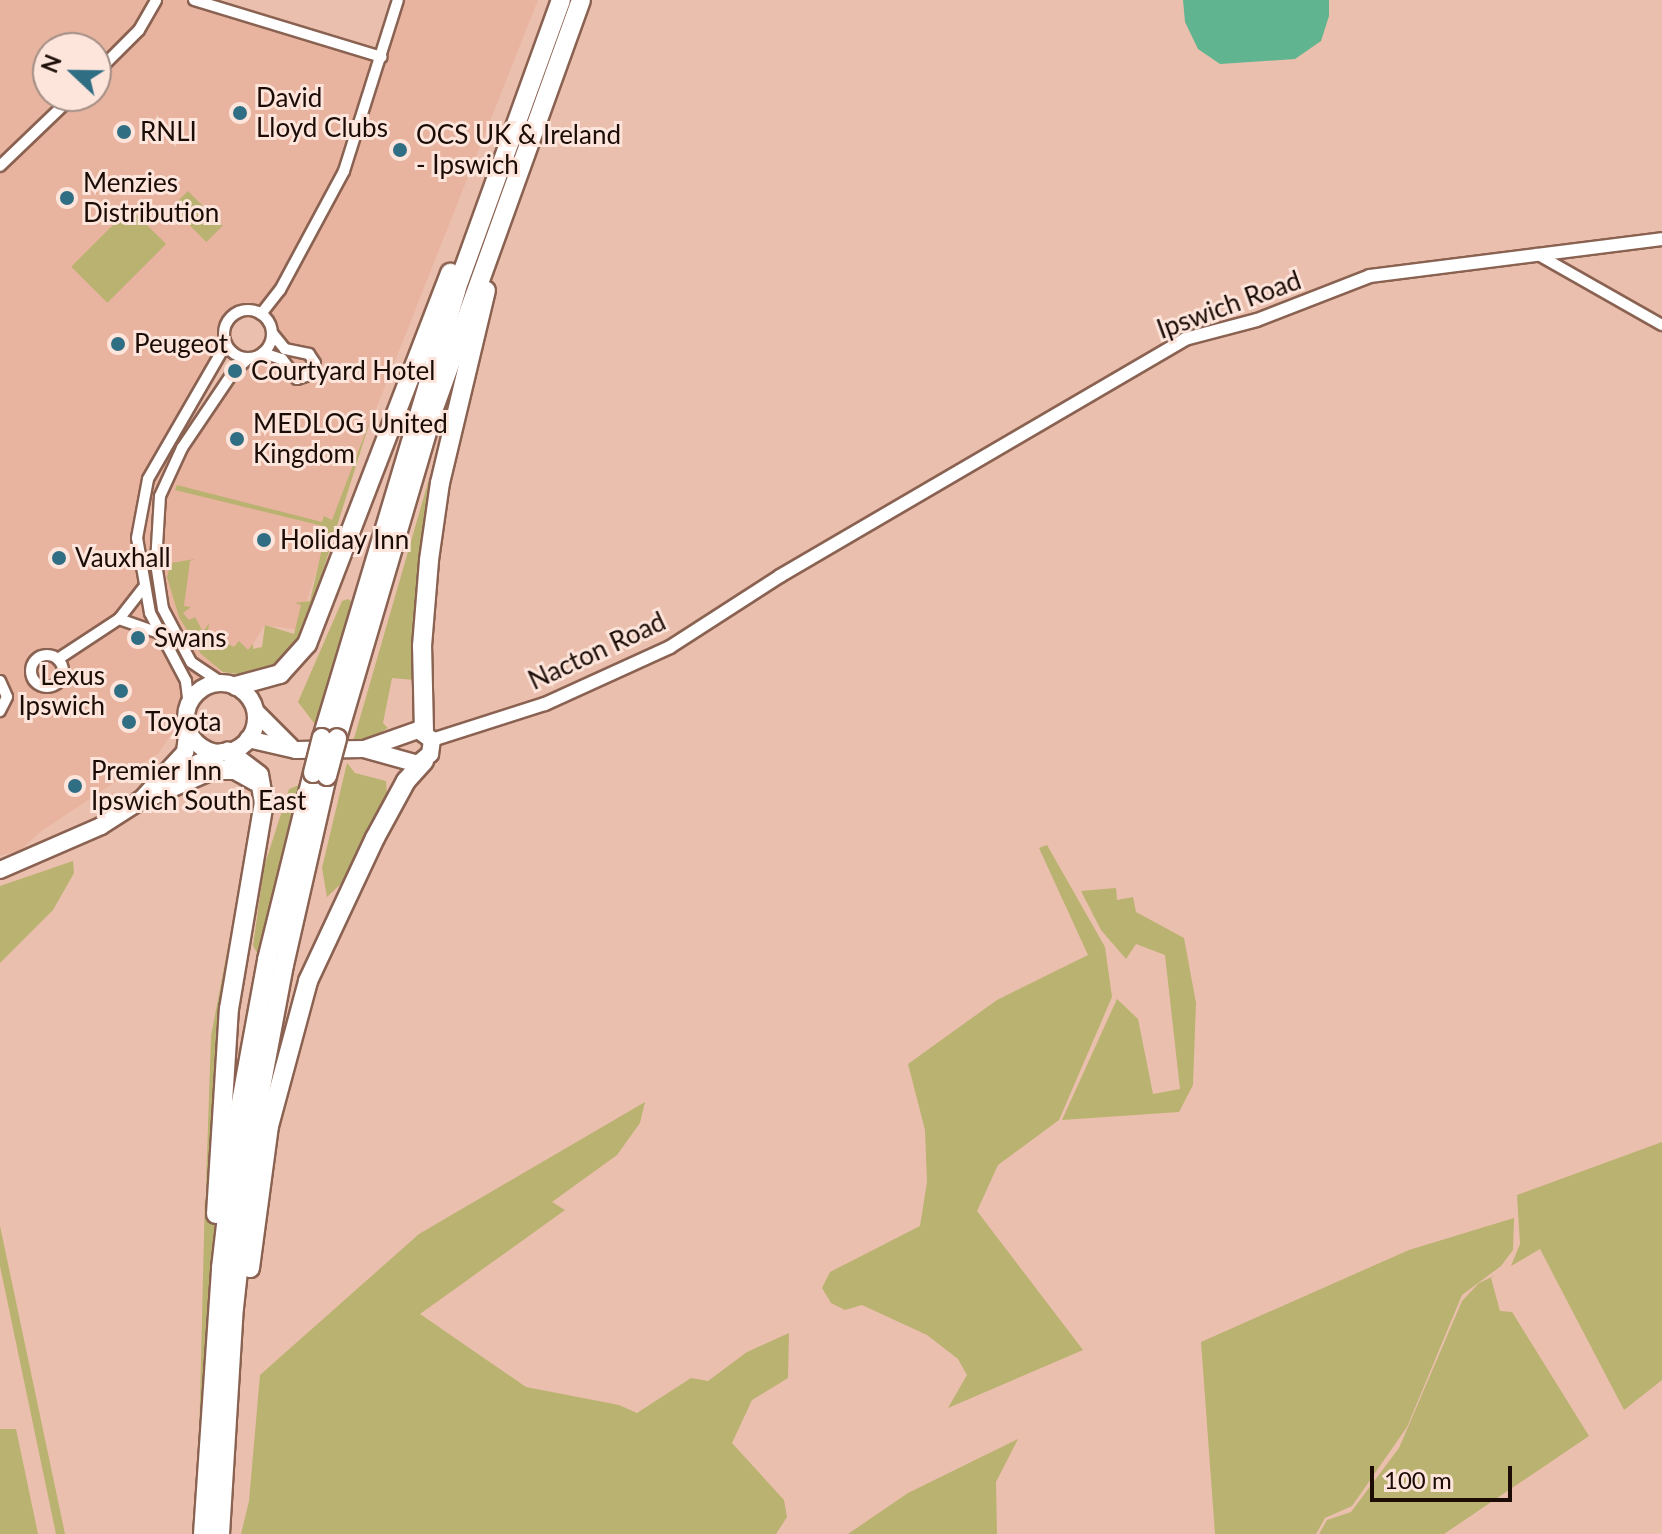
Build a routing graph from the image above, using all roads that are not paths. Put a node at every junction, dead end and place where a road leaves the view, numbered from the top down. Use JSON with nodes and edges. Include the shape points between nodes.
{"nodes":[{"id":1,"x":156,"y":0,"type":"edge"},
{"id":2,"x":194,"y":0,"type":"edge"},
{"id":3,"x":398,"y":0,"type":"edge"},
{"id":4,"x":561,"y":0,"type":"edge"},
{"id":5,"x":581,"y":0,"type":"edge"},
{"id":6,"x":112,"y":57,"type":"edge"},
{"id":7,"x":382,"y":57,"type":"junction"},
{"id":8,"x":56,"y":112,"type":"edge"},
{"id":9,"x":515,"y":124,"type":"junction"},
{"id":10,"x":0,"y":166,"type":"edge"},
{"id":11,"x":504,"y":201,"type":"junction"},
{"id":12,"x":1662,"y":239,"type":"edge"},
{"id":13,"x":1535,"y":253,"type":"junction"},
{"id":14,"x":261,"y":314,"type":"junction"},
{"id":15,"x":1662,"y":325,"type":"edge"},
{"id":16,"x":272,"y":332,"type":"junction"},
{"id":17,"x":226,"y":344,"type":"junction"},
{"id":18,"x":263,"y":353,"type":"junction"},
{"id":19,"x":249,"y":358,"type":"junction"},
{"id":20,"x":771,"y":582,"type":"joint"},
{"id":21,"x":143,"y":588,"type":"junction"},
{"id":22,"x":119,"y":619,"type":"junction"},
{"id":23,"x":159,"y":633,"type":"junction"},
{"id":24,"x":58,"y":659,"type":"dead end"},
{"id":25,"x":0,"y":681,"type":"edge"},
{"id":26,"x":229,"y":684,"type":"junction"},
{"id":27,"x":189,"y":706,"type":"junction"},
{"id":28,"x":0,"y":711,"type":"edge"},
{"id":29,"x":256,"y":712,"type":"junction"},
{"id":30,"x":188,"y":726,"type":"junction"},
{"id":31,"x":428,"y":736,"type":"junction"},
{"id":32,"x":330,"y":738,"type":"junction"},
{"id":33,"x":248,"y":739,"type":"junction"},
{"id":34,"x":364,"y":749,"type":"junction"},
{"id":35,"x":296,"y":750,"type":"junction"},
{"id":36,"x":225,"y":752,"type":"junction"},
{"id":37,"x":424,"y":761,"type":"junction"},
{"id":38,"x":320,"y":775,"type":"junction"},
{"id":39,"x":165,"y":778,"type":"junction"},
{"id":40,"x":262,"y":789,"type":"junction"},
{"id":41,"x":140,"y":801,"type":"junction"},
{"id":42,"x":0,"y":870,"type":"edge"},
{"id":43,"x":221,"y":1268,"type":"junction"},
{"id":44,"x":232,"y":1341,"type":"junction"},
{"id":45,"x":203,"y":1534,"type":"edge"},
{"id":46,"x":220,"y":1534,"type":"edge"}],
"edges":[{"from":1,"to":6,"type":"street","via":[[139,30]]},
{"from":2,"to":7,"type":"street"},
{"from":3,"to":7,"type":"street"},
{"from":4,"to":9,"type":"highway"},
{"from":5,"to":11,"type":"highway"},
{"from":7,"to":14,"type":"street","via":[[330,200]]},
{"from":8,"to":10,"type":"street"},
{"from":9,"to":26,"type":"highway","via":[[487,169],[307,644],[280,674]]},
{"from":9,"to":32,"type":"highway","via":[[452,304]]},
{"from":11,"to":31,"type":"highway","via":[[440,483],[422,646]]},
{"from":11,"to":32,"type":"highway"},
{"from":12,"to":13,"type":"street","name":"Ipswich Road"},
{"from":13,"to":15,"type":"street"},
{"from":13,"to":20,"type":"street","name":"Ipswich Road","via":[[1370,276],[1257,320],[1185,339]]},
{"from":14,"to":16,"type":"street"},
{"from":14,"to":17,"type":"street","via":[[246,311],[232,316]]},
{"from":16,"to":18,"type":"street"},
{"from":16,"to":18,"type":"street","via":[[285,349],[309,354],[314,369],[297,379],[282,359]]},
{"from":17,"to":19,"type":"street","via":[[238,356]]},
{"from":17,"to":21,"type":"street","via":[[148,479],[136,554]]},
{"from":18,"to":19,"type":"street"},
{"from":19,"to":26,"type":"street","via":[[234,371],[182,448],[160,496],[156,563],[163,609],[191,662]]},
{"from":20,"to":31,"type":"street","name":"Nacton Road","via":[[670,647],[598,684]]},
{"from":21,"to":22,"type":"street"},
{"from":21,"to":23,"type":"street"},
{"from":22,"to":23,"type":"street"},
{"from":22,"to":24,"type":"street"},
{"from":23,"to":27,"type":"street","via":[[186,681]]},
{"from":25,"to":28,"type":"street","via":[[7,697]]},
{"from":26,"to":27,"type":"main road","via":[[202,689]]},
{"from":26,"to":29,"type":"main road"},
{"from":27,"to":30,"type":"main road"},
{"from":29,"to":33,"type":"main road"},
{"from":29,"to":35,"type":"main road"},
{"from":30,"to":36,"type":"main road","via":[[200,745]]},
{"from":30,"to":39,"type":"main road","via":[[185,752]]},
{"from":31,"to":34,"type":"main road","via":[[408,732]]},
{"from":31,"to":37,"type":"main road"},
{"from":32,"to":38,"type":"highway","bridge":true},
{"from":33,"to":35,"type":"main road"},
{"from":33,"to":36,"type":"main road"},
{"from":34,"to":35,"type":"main road"},
{"from":34,"to":37,"type":"main road"},
{"from":36,"to":39,"type":"main road"},
{"from":36,"to":40,"type":"highway","via":[[253,767]]},
{"from":37,"to":44,"type":"highway","via":[[406,781],[375,838],[308,981],[269,1126],[245,1307]]},
{"from":38,"to":43,"type":"highway","via":[[267,960],[239,1113]]},
{"from":38,"to":44,"type":"highway","via":[[254,1125]]},
{"from":39,"to":41,"type":"main road"},
{"from":40,"to":41,"type":"highway","via":[[246,773],[224,769]]},
{"from":40,"to":43,"type":"highway","via":[[229,1009],[216,1227]]},
{"from":41,"to":42,"type":"main road","via":[[61,846]]},
{"from":43,"to":45,"type":"highway"},
{"from":44,"to":46,"type":"highway"}]}
